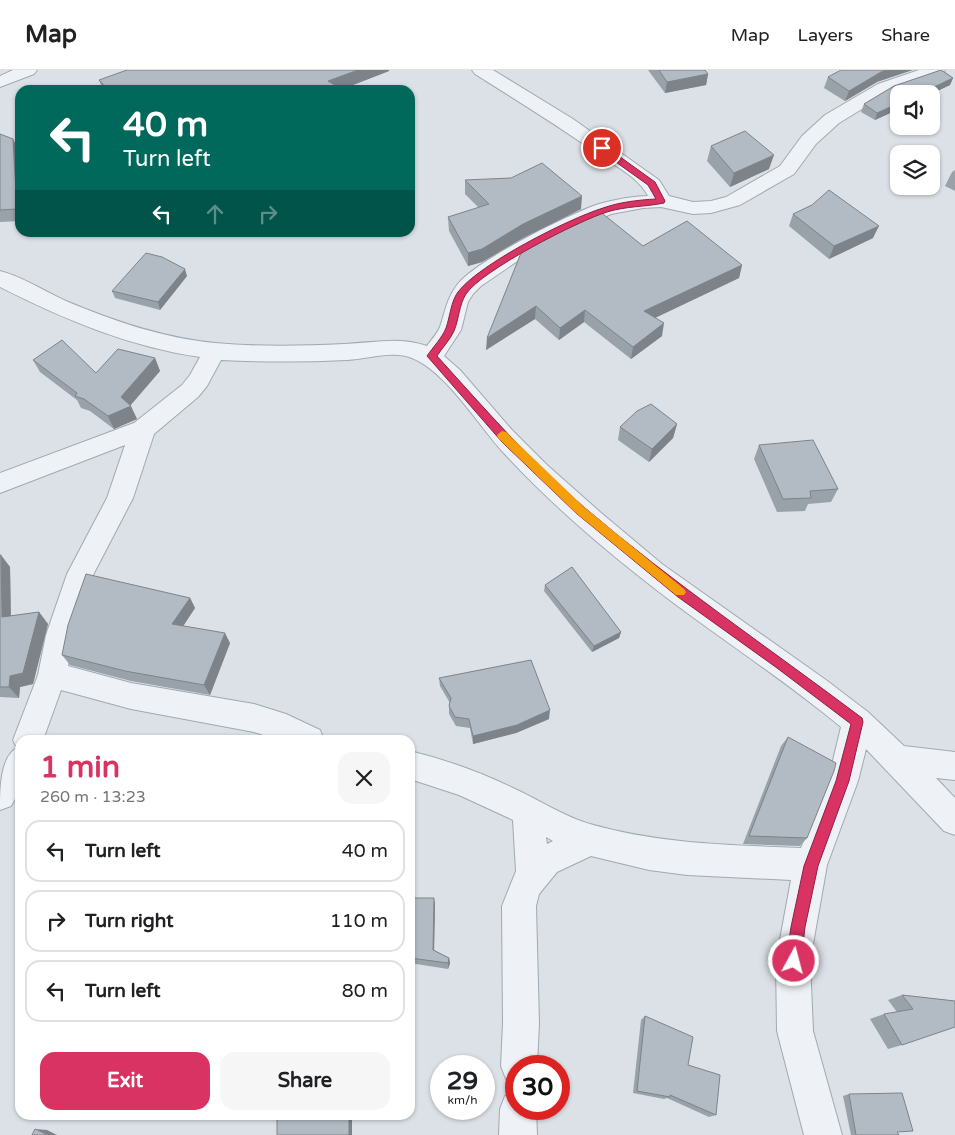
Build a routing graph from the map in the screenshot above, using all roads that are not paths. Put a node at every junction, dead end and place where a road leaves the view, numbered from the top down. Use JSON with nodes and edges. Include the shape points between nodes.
{"nodes":[{"id":1,"x":28,"y":70,"type":"edge"},
{"id":2,"x":481,"y":70,"type":"edge"},
{"id":3,"x":936,"y":70,"type":"edge"},
{"id":4,"x":0,"y":82,"type":"edge"},
{"id":5,"x":661,"y":201,"type":"junction"},
{"id":6,"x":0,"y":278,"type":"edge"},
{"id":7,"x":214,"y":352,"type":"junction"},
{"id":8,"x":432,"y":356,"type":"junction"},
{"id":9,"x":143,"y":429,"type":"junction"},
{"id":10,"x":0,"y":483,"type":"edge"},
{"id":11,"x":52,"y":675,"type":"junction"},
{"id":12,"x":857,"y":722,"type":"junction"},
{"id":13,"x":30,"y":735,"type":"edge"},
{"id":14,"x":299,"y":735,"type":"edge"},
{"id":15,"x":896,"y":758,"type":"junction"},
{"id":16,"x":955,"y":766,"type":"edge"},
{"id":17,"x":415,"y":767,"type":"edge"},
{"id":18,"x":15,"y":770,"type":"edge"},
{"id":19,"x":0,"y":795,"type":"edge"},
{"id":20,"x":528,"y":812,"type":"junction"},
{"id":21,"x":955,"y":820,"type":"edge"},
{"id":22,"x":590,"y":840,"type":"junction"},
{"id":23,"x":811,"y":866,"type":"junction"},
{"id":24,"x":533,"y":876,"type":"junction"},
{"id":25,"x":520,"y":1055,"type":"edge"},
{"id":26,"x":518,"y":1120,"type":"edge"},
{"id":27,"x":518,"y":1135,"type":"edge"},
{"id":28,"x":823,"y":1135,"type":"edge"}],
"edges":[{"from":1,"to":4,"type":"street"},
{"from":2,"to":5,"type":"street","via":[[636,172],[652,184]]},
{"from":3,"to":5,"type":"street","via":[[884,88],[832,119],[809,140],[787,170],[733,201],[693,208]]},
{"from":5,"to":8,"type":"street","via":[[606,210],[577,221],[512,255],[473,281],[461,294],[450,330]]},
{"from":6,"to":7,"type":"street","via":[[39,298],[123,330],[164,343]]},
{"from":7,"to":8,"type":"street","via":[[362,351],[392,346]]},
{"from":7,"to":9,"type":"street","via":[[190,391]]},
{"from":8,"to":12,"type":"street","via":[[512,446],[580,510],[682,594]]},
{"from":9,"to":10,"type":"street"},
{"from":9,"to":11,"type":"street","via":[[120,498],[80,574],[60,634]]},
{"from":11,"to":13,"type":"street"},
{"from":11,"to":14,"type":"street","via":[[131,696],[254,718]]},
{"from":12,"to":15,"type":"street"},
{"from":12,"to":23,"type":"street","via":[[843,781]]},
{"from":15,"to":16,"type":"street"},
{"from":15,"to":21,"type":"street"},
{"from":17,"to":20,"type":"street","via":[[480,789]]},
{"from":18,"to":19,"type":"street"},
{"from":20,"to":22,"type":"street"},
{"from":20,"to":24,"type":"street"},
{"from":22,"to":23,"type":"street","via":[[649,854]]},
{"from":22,"to":24,"type":"street","via":[[546,861]]},
{"from":23,"to":28,"type":"street","via":[[794,953],[793,1008],[795,1031]]},
{"from":24,"to":25,"type":"street","via":[[526,885],[519,906]]},
{"from":26,"to":27,"type":"street"}]}
